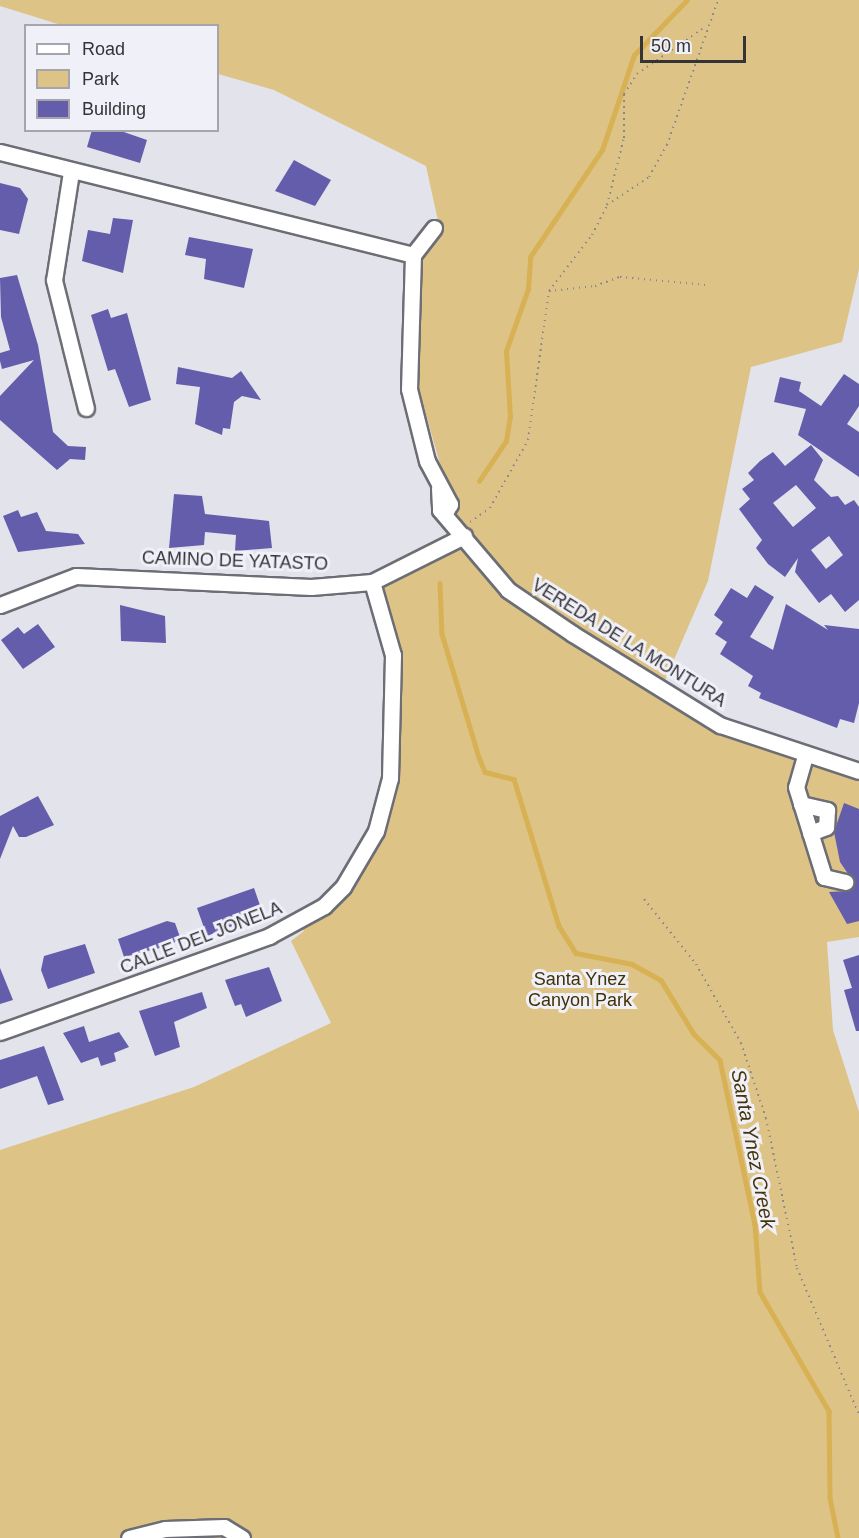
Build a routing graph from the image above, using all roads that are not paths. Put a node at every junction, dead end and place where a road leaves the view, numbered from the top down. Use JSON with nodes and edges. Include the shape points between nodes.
{"nodes":[{"id":1,"x":0,"y":152,"type":"edge"},
{"id":2,"x":71,"y":172,"type":"junction"},
{"id":3,"x":434,"y":228,"type":"dead end"},
{"id":4,"x":413,"y":255,"type":"junction"},
{"id":5,"x":86,"y":408,"type":"dead end"},
{"id":6,"x":464,"y":536,"type":"junction"},
{"id":7,"x":372,"y":582,"type":"junction"},
{"id":8,"x":0,"y":604,"type":"edge"},
{"id":9,"x":805,"y":756,"type":"junction"},
{"id":10,"x":859,"y":771,"type":"edge"},
{"id":11,"x":801,"y":804,"type":"junction"},
{"id":12,"x":810,"y":833,"type":"junction"},
{"id":13,"x":845,"y":882,"type":"dead end"},
{"id":14,"x":0,"y":1032,"type":"edge"},
{"id":15,"x":129,"y":1538,"type":"edge"},
{"id":16,"x":242,"y":1538,"type":"edge"}],
"edges":[{"from":1,"to":2,"type":"street"},
{"from":2,"to":4,"type":"street"},
{"from":2,"to":5,"type":"street","via":[[54,280]]},
{"from":3,"to":4,"type":"street"},
{"from":4,"to":6,"type":"street","name":"VEREDA DE LA MONTURA","via":[[410,389],[417,431],[439,488],[440,510],[446,511]]},
{"from":6,"to":7,"type":"street","name":"CAMINO DE YATASTO"},
{"from":6,"to":9,"type":"street","name":"VEREDA DE LA MONTURA","via":[[508,590],[582,640],[720,725]]},
{"from":7,"to":8,"type":"street","name":"CAMINO DE YATASTO","via":[[311,587],[76,576]]},
{"from":7,"to":14,"type":"street","name":"CALLE DEL JONELA","via":[[393,655],[390,778],[376,831],[343,887],[324,906],[269,936]]},
{"from":9,"to":10,"type":"street","name":"VEREDA DE LA MONTURA"},
{"from":9,"to":11,"type":"street","via":[[796,787]]},
{"from":11,"to":12,"type":"street"},
{"from":11,"to":12,"type":"street","via":[[827,810],[826,827]]},
{"from":12,"to":13,"type":"street","via":[[824,877]]},
{"from":15,"to":16,"type":"street","via":[[165,1529],[224,1527]]}]}
